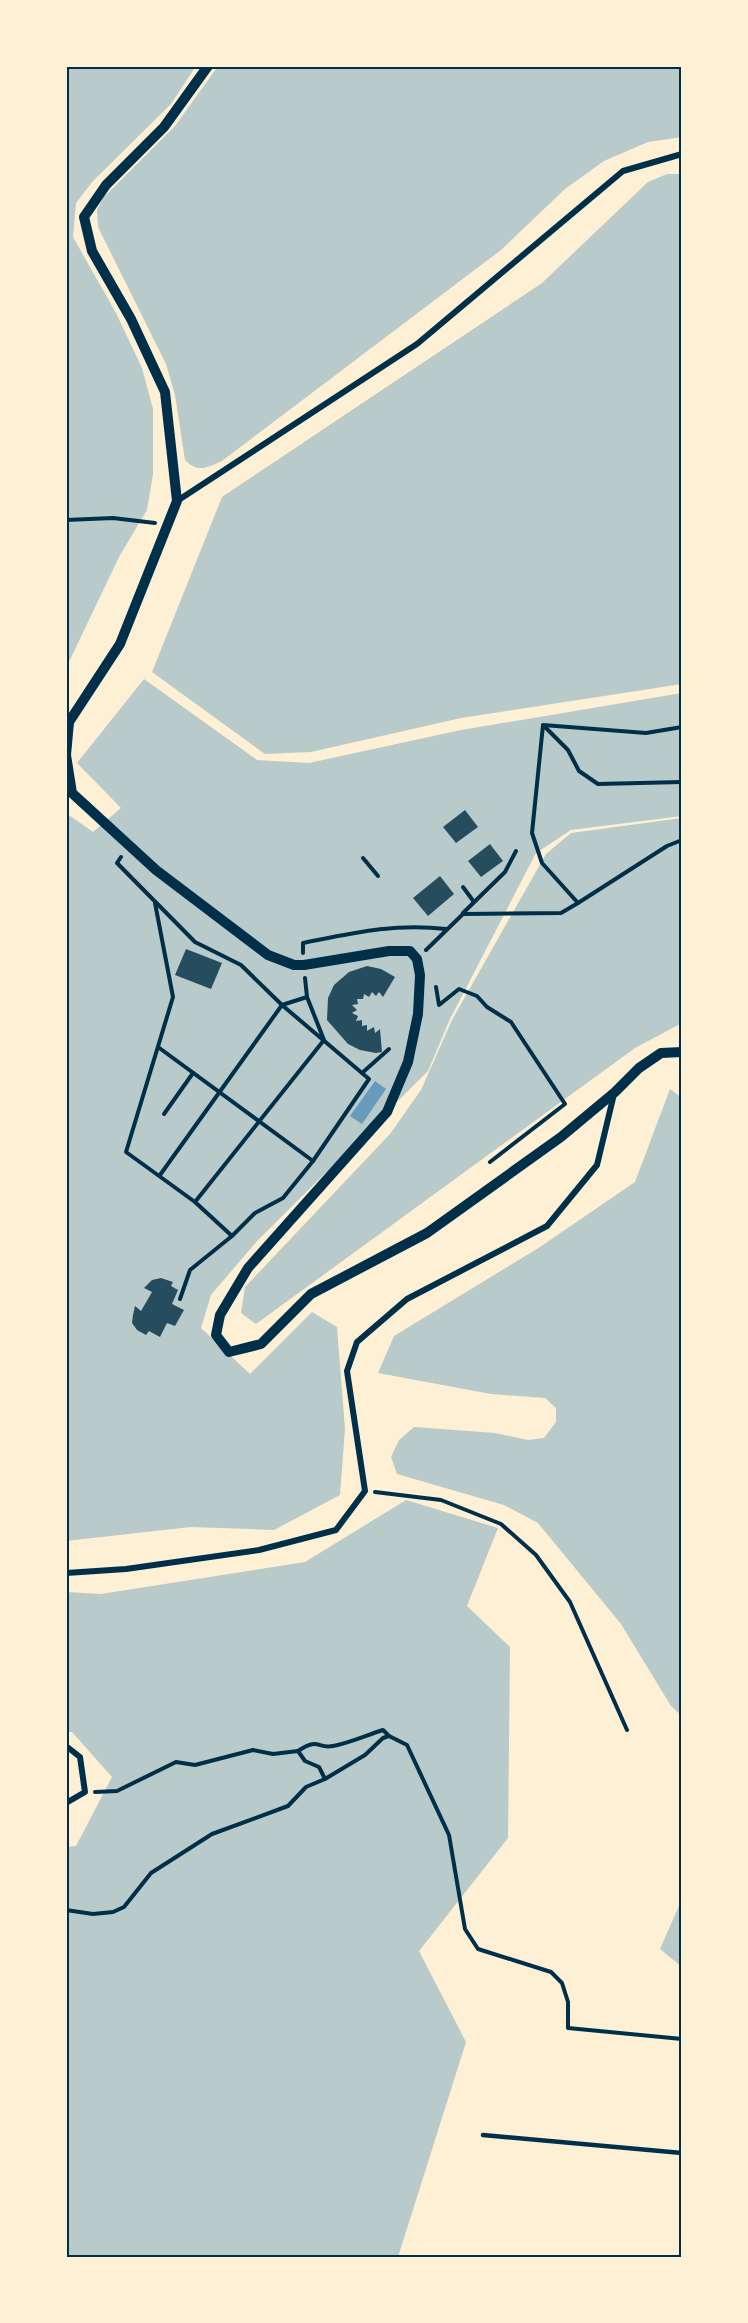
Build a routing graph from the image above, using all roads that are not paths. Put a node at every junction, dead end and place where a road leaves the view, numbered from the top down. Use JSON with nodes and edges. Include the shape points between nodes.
{"nodes":[{"id":1,"x":208,"y":66,"type":"edge"},
{"id":2,"x":682,"y":154,"type":"edge"},
{"id":3,"x":177,"y":501,"type":"junction"},
{"id":4,"x":66,"y":755,"type":"edge"},
{"id":5,"x":682,"y":1052,"type":"edge"},
{"id":6,"x":615,"y":1092,"type":"junction"},
{"id":7,"x":66,"y":1573,"type":"edge"},
{"id":8,"x":66,"y":1746,"type":"edge"},
{"id":9,"x":66,"y":1803,"type":"edge"},
{"id":10,"x":483,"y":2135,"type":"dead end"},
{"id":11,"x":682,"y":2153,"type":"edge"}],
"edges":[{"from":1,"to":3,"type":"street","via":[[164,127],[106,185],[84,217],[92,251],[131,319],[165,392]]},
{"from":2,"to":3,"type":"street","via":[[623,171],[417,344]]},
{"from":3,"to":4,"type":"street","via":[[120,644],[69,722]]},
{"from":4,"to":6,"type":"street","via":[[72,793],[156,870],[268,955],[294,965],[389,951],[410,951],[417,959],[418,1014],[408,1062],[387,1112],[248,1268],[220,1315],[216,1335],[229,1352],[261,1344],[311,1294],[426,1233],[561,1137]]},
{"from":5,"to":6,"type":"street","via":[[661,1053]]},
{"from":6,"to":7,"type":"street","via":[[597,1166],[547,1226],[407,1299],[357,1342],[347,1371],[365,1491],[336,1530],[259,1550],[126,1569]]},
{"from":8,"to":9,"type":"street","via":[[80,1757],[85,1792]]},
{"from":10,"to":11,"type":"lane"}]}
